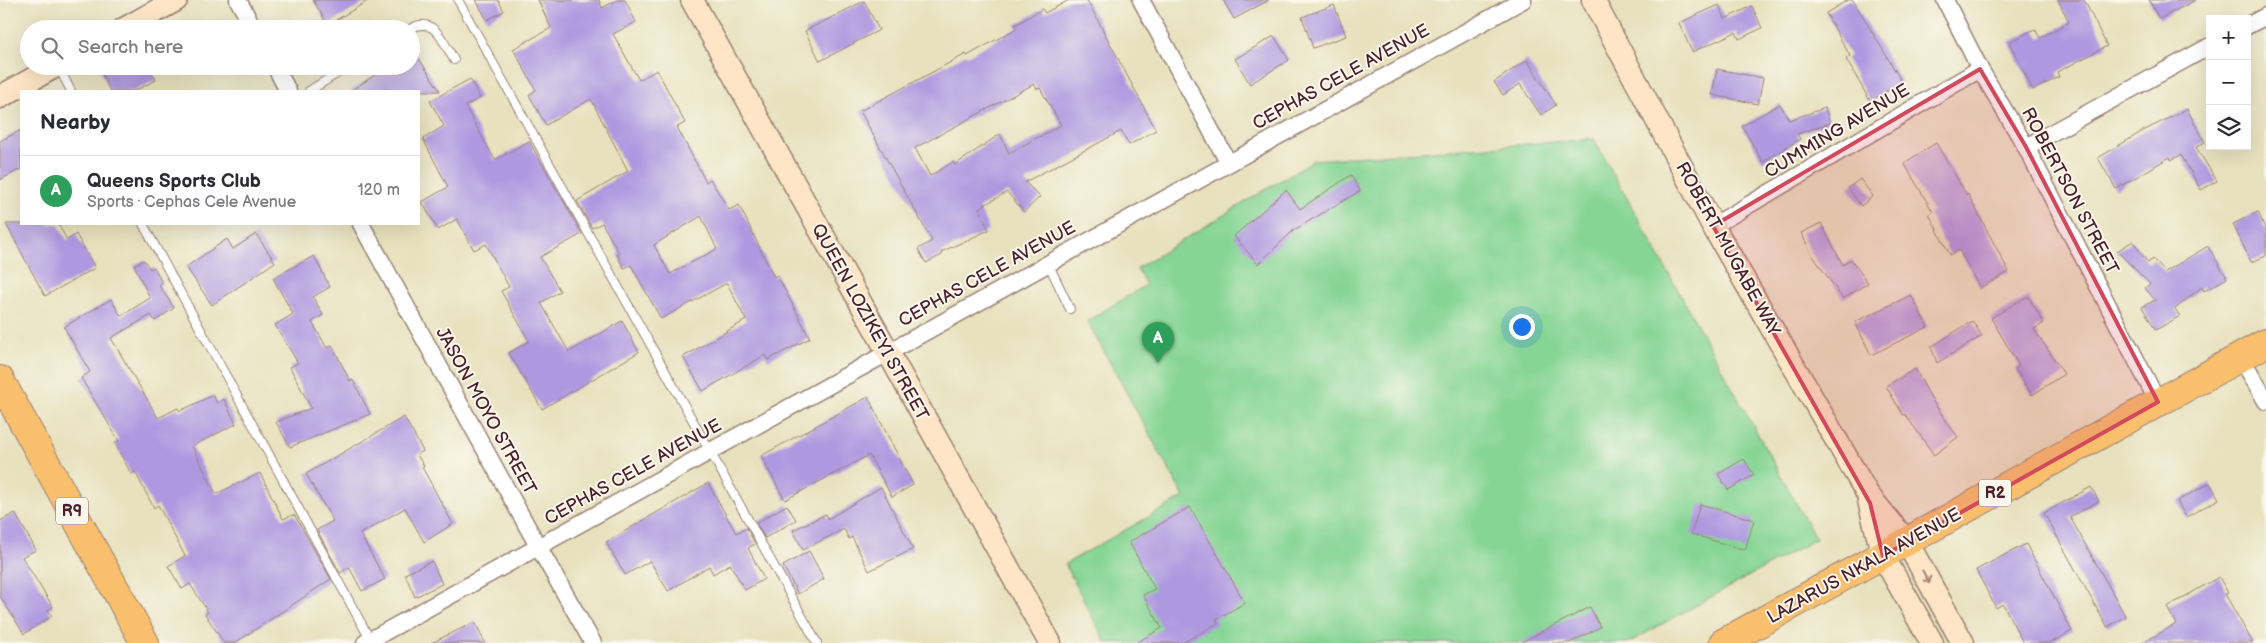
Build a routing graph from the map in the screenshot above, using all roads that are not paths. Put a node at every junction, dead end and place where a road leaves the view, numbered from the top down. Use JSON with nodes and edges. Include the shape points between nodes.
{"nodes":[{"id":1,"x":176,"y":0,"type":"edge"},
{"id":2,"x":238,"y":0,"type":"edge"},
{"id":3,"x":458,"y":0,"type":"edge"},
{"id":4,"x":692,"y":0,"type":"edge"},
{"id":5,"x":1141,"y":0,"type":"edge"},
{"id":6,"x":1523,"y":0,"type":"edge"},
{"id":7,"x":1593,"y":0,"type":"edge"},
{"id":8,"x":1945,"y":0,"type":"edge"},
{"id":9,"x":2266,"y":16,"type":"edge"},
{"id":10,"x":140,"y":20,"type":"edge"},
{"id":11,"x":249,"y":20,"type":"edge"},
{"id":12,"x":2251,"y":24,"type":"edge"},
{"id":13,"x":420,"y":25,"type":"edge"},
{"id":14,"x":2206,"y":48,"type":"edge"},
{"id":15,"x":454,"y":60,"type":"dead end"},
{"id":16,"x":1980,"y":69,"type":"junction"},
{"id":17,"x":40,"y":75,"type":"edge"},
{"id":18,"x":62,"y":75,"type":"edge"},
{"id":19,"x":280,"y":75,"type":"edge"},
{"id":20,"x":335,"y":75,"type":"edge"},
{"id":21,"x":70,"y":90,"type":"edge"},
{"id":22,"x":287,"y":90,"type":"edge"},
{"id":23,"x":311,"y":90,"type":"edge"},
{"id":24,"x":0,"y":97,"type":"edge"},
{"id":25,"x":2026,"y":147,"type":"junction"},
{"id":26,"x":1228,"y":162,"type":"junction"},
{"id":27,"x":144,"y":225,"type":"edge"},
{"id":28,"x":362,"y":225,"type":"edge"},
{"id":29,"x":1713,"y":226,"type":"junction"},
{"id":30,"x":1048,"y":263,"type":"junction"},
{"id":31,"x":1070,"y":309,"type":"dead end"},
{"id":32,"x":2266,"y":343,"type":"edge"},
{"id":33,"x":887,"y":353,"type":"junction"},
{"id":34,"x":2241,"y":357,"type":"junction"},
{"id":35,"x":0,"y":380,"type":"edge"},
{"id":36,"x":2266,"y":401,"type":"edge"},
{"id":37,"x":2158,"y":402,"type":"junction"},
{"id":38,"x":709,"y":452,"type":"junction"},
{"id":39,"x":1868,"y":495,"type":"junction"},
{"id":40,"x":1907,"y":542,"type":"junction"},
{"id":41,"x":538,"y":548,"type":"junction"},
{"id":42,"x":1883,"y":556,"type":"junction"},
{"id":43,"x":369,"y":642,"type":"edge"},
{"id":44,"x":144,"y":643,"type":"edge"},
{"id":45,"x":593,"y":643,"type":"edge"},
{"id":46,"x":818,"y":643,"type":"edge"},
{"id":47,"x":1050,"y":643,"type":"edge"},
{"id":48,"x":1723,"y":643,"type":"edge"},
{"id":49,"x":1932,"y":643,"type":"edge"},
{"id":50,"x":1963,"y":643,"type":"edge"}],
"edges":[{"from":1,"to":10,"type":"main road"},
{"from":2,"to":11,"type":"street"},
{"from":3,"to":38,"type":"lane"},
{"from":4,"to":33,"type":"main road","name":"QUEEN LOZIKEYI STREET"},
{"from":5,"to":26,"type":"street"},
{"from":6,"to":26,"type":"street","name":"CEPHAS CELE AVENUE"},
{"from":7,"to":29,"type":"main road","name":"ROBERT MUGABE WAY"},
{"from":8,"to":16,"type":"street","name":"ROBERTSON STREET"},
{"from":9,"to":12,"type":"street"},
{"from":13,"to":15,"type":"lane","via":[[436,30]]},
{"from":14,"to":25,"type":"street"},
{"from":16,"to":25,"type":"street","name":"ROBERTSON STREET"},
{"from":16,"to":29,"type":"street","name":"CUMMING AVENUE"},
{"from":17,"to":24,"type":"main road"},
{"from":18,"to":21,"type":"lane"},
{"from":19,"to":22,"type":"street"},
{"from":20,"to":23,"type":"lane"},
{"from":25,"to":37,"type":"street","name":"ROBERTSON STREET"},
{"from":26,"to":30,"type":"street","name":"CEPHAS CELE AVENUE"},
{"from":27,"to":43,"type":"lane"},
{"from":28,"to":41,"type":"street","name":"JASON MOYO STREET"},
{"from":29,"to":39,"type":"main road","name":"ROBERT MUGABE WAY"},
{"from":30,"to":31,"type":"lane"},
{"from":30,"to":33,"type":"street","name":"CEPHAS CELE AVENUE"},
{"from":32,"to":34,"type":"highway","name":"LAZARUS NKALA AVENUE","number":"R2"},
{"from":33,"to":38,"type":"street","name":"CEPHAS CELE AVENUE"},
{"from":33,"to":47,"type":"main road","name":"QUEEN LOZIKEYI STREET"},
{"from":34,"to":36,"type":"street"},
{"from":34,"to":37,"type":"highway","name":"LAZARUS NKALA AVENUE","number":"R2"},
{"from":35,"to":44,"type":"highway","number":"R9"},
{"from":37,"to":40,"type":"highway","name":"LAZARUS NKALA AVENUE","number":"R2"},
{"from":38,"to":41,"type":"street","name":"CEPHAS CELE AVENUE"},
{"from":38,"to":46,"type":"lane"},
{"from":39,"to":40,"type":"main road","name":"ROBERT MUGABE WAY"},
{"from":39,"to":42,"type":"main road","name":"ROBERT MUGABE WAY"},
{"from":40,"to":42,"type":"highway","name":"LAZARUS NKALA AVENUE","number":"R2"},
{"from":40,"to":50,"type":"main road","name":"ROBERT MUGABE WAY","one_way":true},
{"from":41,"to":43,"type":"street","name":"CEPHAS CELE AVENUE"},
{"from":41,"to":45,"type":"street","name":"JASON MOYO STREET"},
{"from":42,"to":48,"type":"highway","name":"LAZARUS NKALA AVENUE","number":"R2"},
{"from":42,"to":49,"type":"main road","name":"ROBERT MUGABE WAY"}]}
